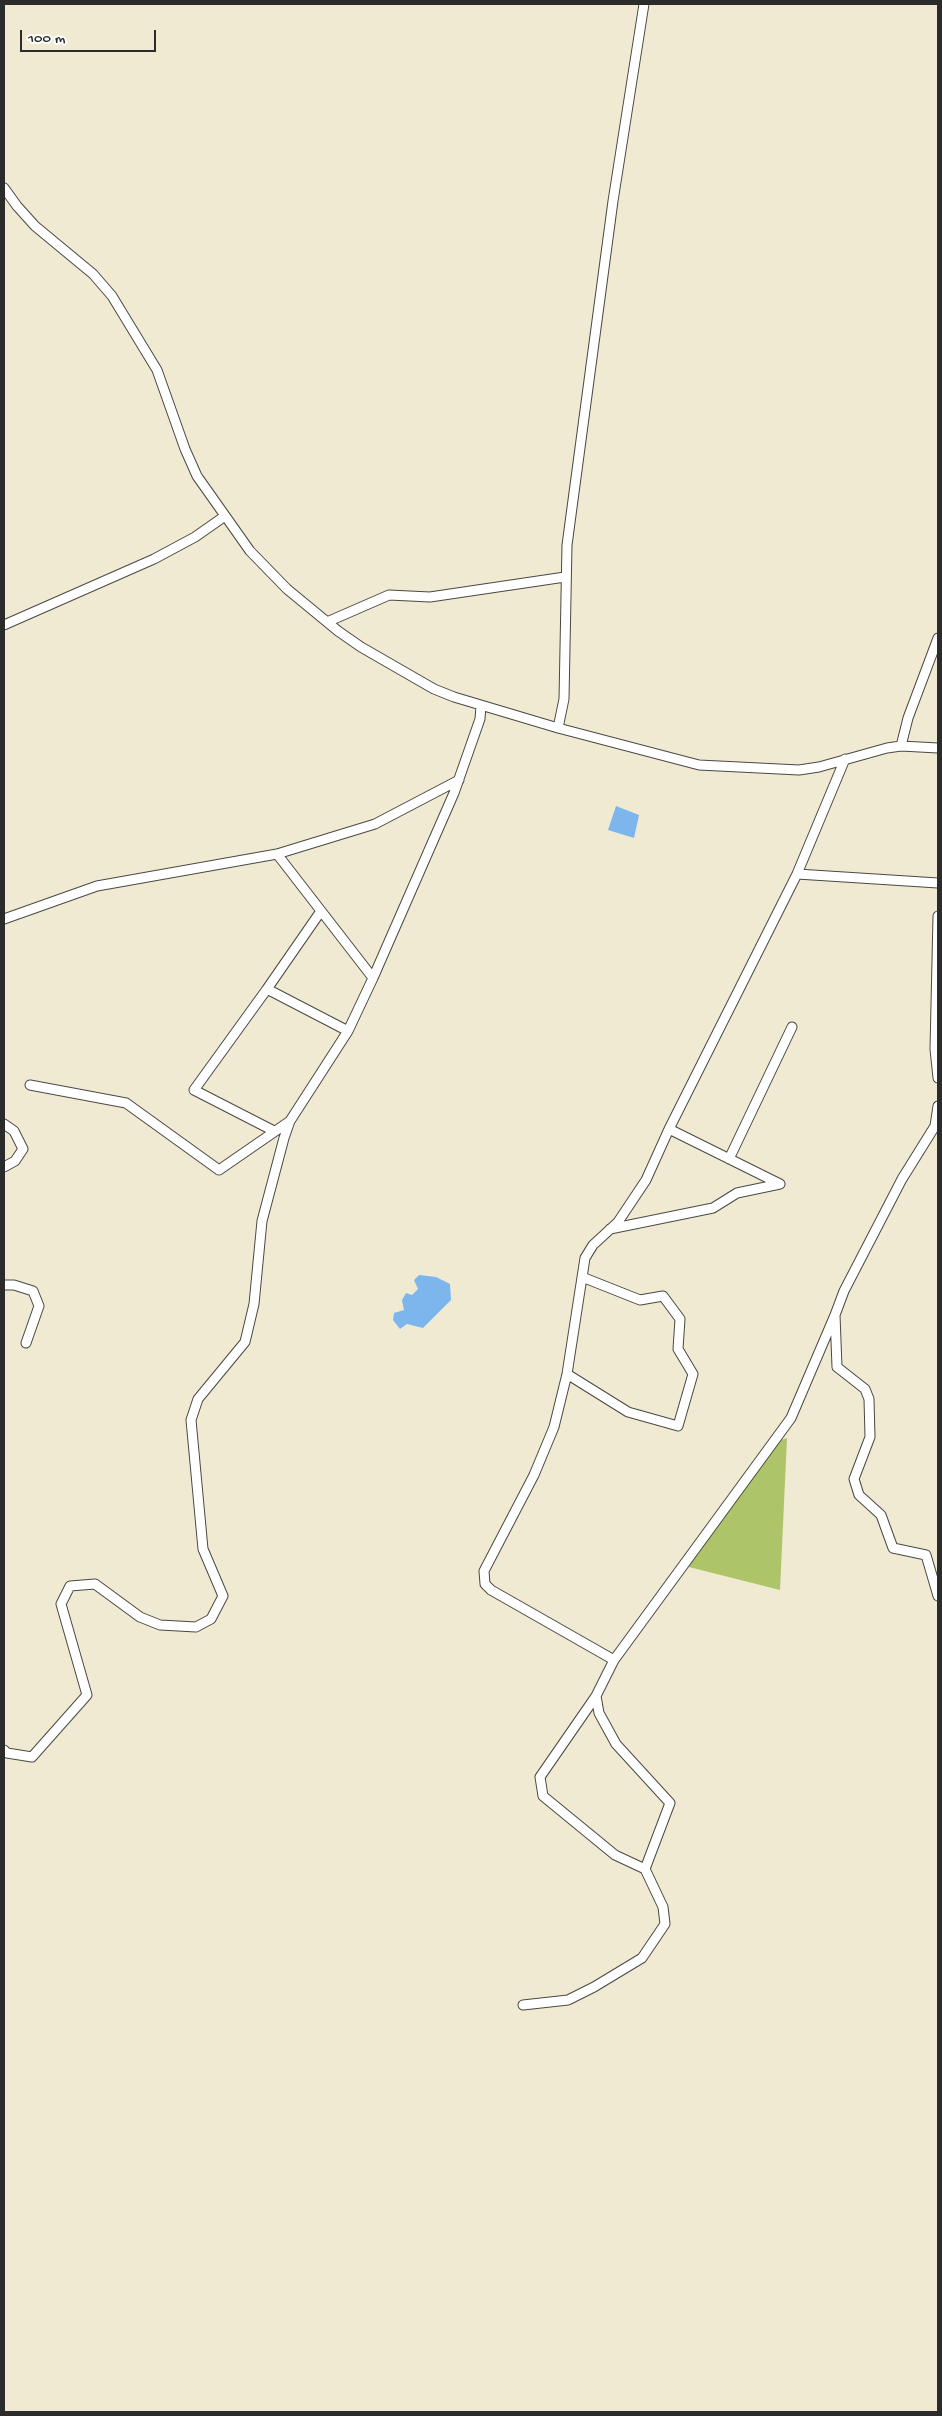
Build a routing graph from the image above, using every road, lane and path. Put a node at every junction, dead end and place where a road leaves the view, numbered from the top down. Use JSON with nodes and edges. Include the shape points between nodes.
{"nodes":[{"id":1,"x":644,"y":4,"type":"edge"},
{"id":2,"x":4,"y":188,"type":"edge"},
{"id":3,"x":225,"y":516,"type":"junction"},
{"id":4,"x":565,"y":577,"type":"junction"},
{"id":5,"x":327,"y":622,"type":"junction"},
{"id":6,"x":4,"y":625,"type":"edge"},
{"id":7,"x":938,"y":638,"type":"edge"},
{"id":8,"x":481,"y":706,"type":"junction"},
{"id":9,"x":558,"y":728,"type":"junction"},
{"id":10,"x":901,"y":746,"type":"junction"},
{"id":11,"x":938,"y":748,"type":"edge"},
{"id":12,"x":845,"y":759,"type":"junction"},
{"id":13,"x":459,"y":780,"type":"junction"},
{"id":14,"x":278,"y":854,"type":"junction"},
{"id":15,"x":797,"y":874,"type":"junction"},
{"id":16,"x":938,"y":883,"type":"edge"},
{"id":17,"x":321,"y":911,"type":"junction"},
{"id":18,"x":938,"y":916,"type":"edge"},
{"id":19,"x":4,"y":919,"type":"edge"},
{"id":20,"x":373,"y":978,"type":"junction"},
{"id":21,"x":267,"y":989,"type":"junction"},
{"id":22,"x":792,"y":1027,"type":"dead end"},
{"id":23,"x":348,"y":1031,"type":"junction"},
{"id":24,"x":938,"y":1078,"type":"edge"},
{"id":25,"x":30,"y":1085,"type":"dead end"},
{"id":26,"x":938,"y":1106,"type":"edge"},
{"id":27,"x":290,"y":1121,"type":"junction"},
{"id":28,"x":4,"y":1124,"type":"edge"},
{"id":29,"x":668,"y":1130,"type":"junction"},
{"id":30,"x":274,"y":1131,"type":"junction"},
{"id":31,"x":729,"y":1159,"type":"junction"},
{"id":32,"x":4,"y":1167,"type":"edge"},
{"id":33,"x":609,"y":1230,"type":"junction"},
{"id":34,"x":582,"y":1277,"type":"junction"},
{"id":35,"x":4,"y":1285,"type":"edge"},
{"id":36,"x":835,"y":1315,"type":"junction"},
{"id":37,"x":26,"y":1343,"type":"dead end"},
{"id":38,"x":567,"y":1374,"type":"junction"},
{"id":39,"x":938,"y":1596,"type":"edge"},
{"id":40,"x":614,"y":1660,"type":"junction"},
{"id":41,"x":596,"y":1696,"type":"junction"},
{"id":42,"x":4,"y":1750,"type":"edge"},
{"id":43,"x":645,"y":1869,"type":"junction"},
{"id":44,"x":523,"y":2005,"type":"dead end"}],
"edges":[{"from":1,"to":4,"type":"street","via":[[613,201]]},
{"from":2,"to":3,"type":"street","via":[[35,226],[92,274],[112,296],[157,370],[197,476]]},
{"from":3,"to":5,"type":"street","via":[[267,568]]},
{"from":3,"to":6,"type":"street","via":[[154,559]]},
{"from":4,"to":5,"type":"street","via":[[430,597],[389,595]]},
{"from":4,"to":9,"type":"street","via":[[564,699]]},
{"from":5,"to":8,"type":"street","via":[[362,647],[434,689]]},
{"from":7,"to":10,"type":"street"},
{"from":8,"to":9,"type":"street"},
{"from":8,"to":13,"type":"street","via":[[480,719]]},
{"from":9,"to":12,"type":"street","via":[[678,761],[715,767],[799,770]]},
{"from":10,"to":11,"type":"street"},
{"from":10,"to":12,"type":"street"},
{"from":12,"to":15,"type":"street"},
{"from":13,"to":14,"type":"street","via":[[375,824]]},
{"from":13,"to":20,"type":"street"},
{"from":14,"to":17,"type":"street"},
{"from":14,"to":19,"type":"street","via":[[97,886]]},
{"from":15,"to":16,"type":"street"},
{"from":15,"to":29,"type":"street"},
{"from":17,"to":20,"type":"street"},
{"from":17,"to":21,"type":"street"},
{"from":18,"to":24,"type":"street","via":[[935,1049]]},
{"from":20,"to":23,"type":"street"},
{"from":21,"to":23,"type":"street"},
{"from":21,"to":30,"type":"street","via":[[194,1090]]},
{"from":22,"to":31,"type":"street"},
{"from":23,"to":27,"type":"street"},
{"from":25,"to":30,"type":"street","via":[[126,1103],[219,1170]]},
{"from":26,"to":36,"type":"street","via":[[935,1126],[902,1179],[844,1291]]},
{"from":27,"to":30,"type":"street"},
{"from":27,"to":42,"type":"street","via":[[262,1221],[254,1304],[245,1342],[198,1398],[191,1420],[203,1549],[222,1596],[212,1620],[196,1627],[160,1625],[140,1617],[95,1584],[70,1586],[62,1604],[87,1695],[32,1757]]},
{"from":28,"to":32,"type":"street","via":[[14,1131],[22,1149],[15,1161]]},
{"from":29,"to":31,"type":"street"},
{"from":29,"to":33,"type":"street","via":[[646,1180]]},
{"from":31,"to":33,"type":"street","via":[[780,1184],[737,1193],[713,1208]]},
{"from":33,"to":34,"type":"street","via":[[585,1258]]},
{"from":34,"to":38,"type":"street"},
{"from":34,"to":38,"type":"street","via":[[640,1300],[663,1296],[680,1319],[678,1349],[693,1374],[678,1426],[628,1412]]},
{"from":35,"to":37,"type":"street","via":[[33,1291],[39,1306]]},
{"from":36,"to":39,"type":"street","via":[[837,1367],[865,1389],[869,1399],[870,1438],[854,1479],[859,1495],[881,1515],[893,1548],[926,1555]]},
{"from":36,"to":40,"type":"street","via":[[791,1418]]},
{"from":38,"to":40,"type":"street","via":[[549,1440],[483,1578],[491,1590]]},
{"from":40,"to":41,"type":"street"},
{"from":41,"to":43,"type":"street","via":[[599,1713],[616,1744],[670,1803]]},
{"from":41,"to":43,"type":"street","via":[[540,1777],[543,1796],[615,1855]]},
{"from":43,"to":44,"type":"street","via":[[663,1907],[665,1924],[642,1958],[568,2000]]}]}
